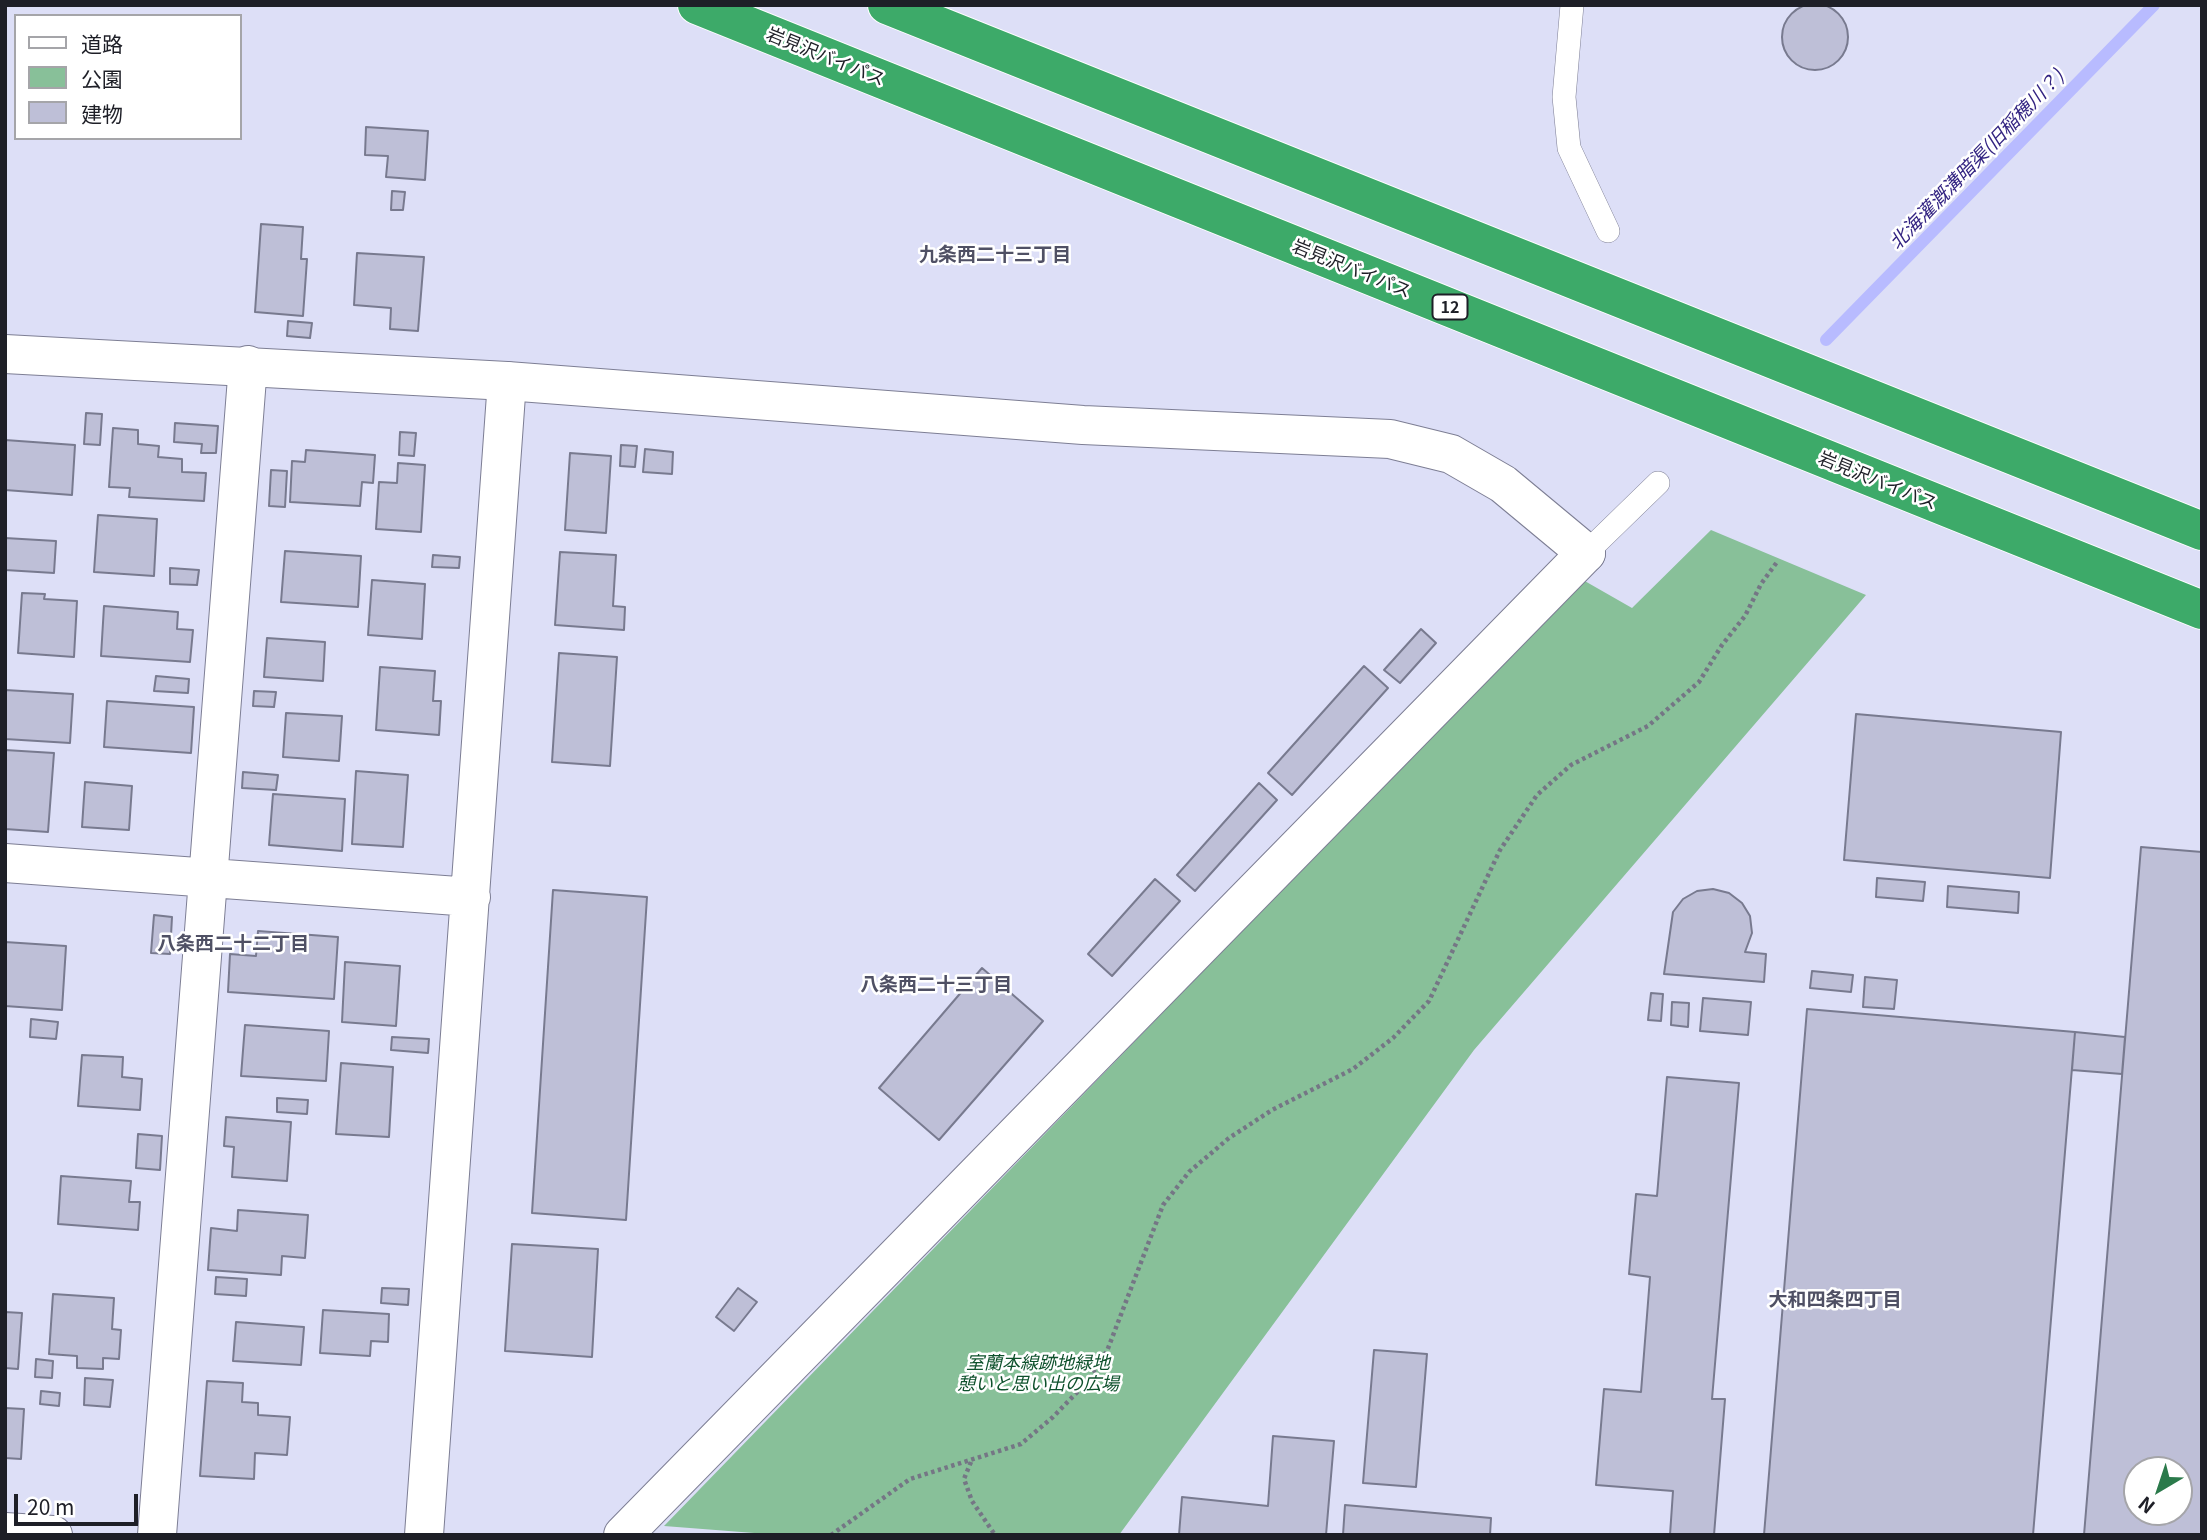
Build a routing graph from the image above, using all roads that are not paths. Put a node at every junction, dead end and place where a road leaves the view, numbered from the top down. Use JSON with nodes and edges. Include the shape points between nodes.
{"nodes":[{"id":1,"x":697,"y":5,"type":"edge"},
{"id":2,"x":887,"y":5,"type":"edge"},
{"id":3,"x":1572,"y":5,"type":"edge"},
{"id":4,"x":1608,"y":231,"type":"dead end"},
{"id":5,"x":5,"y":354,"type":"edge"},
{"id":6,"x":248,"y":365,"type":"junction"},
{"id":7,"x":507,"y":381,"type":"junction"},
{"id":8,"x":1658,"y":483,"type":"dead end"},
{"id":9,"x":2202,"y":531,"type":"edge"},
{"id":10,"x":1586,"y":552,"type":"junction"},
{"id":11,"x":2202,"y":610,"type":"edge"},
{"id":12,"x":5,"y":863,"type":"edge"},
{"id":13,"x":206,"y":877,"type":"junction"},
{"id":14,"x":471,"y":897,"type":"junction"},
{"id":15,"x":157,"y":1535,"type":"edge"},
{"id":16,"x":424,"y":1535,"type":"edge"},
{"id":17,"x":623,"y":1535,"type":"edge"}],
"edges":[{"from":1,"to":11,"type":"highway","name":"岩見沢バイパス","number":"12"},
{"from":2,"to":9,"type":"highway"},
{"from":3,"to":4,"type":"lane","via":[[1564,97],[1569,148]]},
{"from":5,"to":6,"type":"street"},
{"from":6,"to":7,"type":"street"},
{"from":6,"to":13,"type":"street"},
{"from":7,"to":10,"type":"street","via":[[1083,425],[1390,439],[1451,454],[1503,484]]},
{"from":7,"to":14,"type":"street"},
{"from":8,"to":10,"type":"lane"},
{"from":10,"to":17,"type":"street"},
{"from":12,"to":13,"type":"street"},
{"from":13,"to":14,"type":"street"},
{"from":13,"to":15,"type":"street"},
{"from":14,"to":16,"type":"street"}]}
